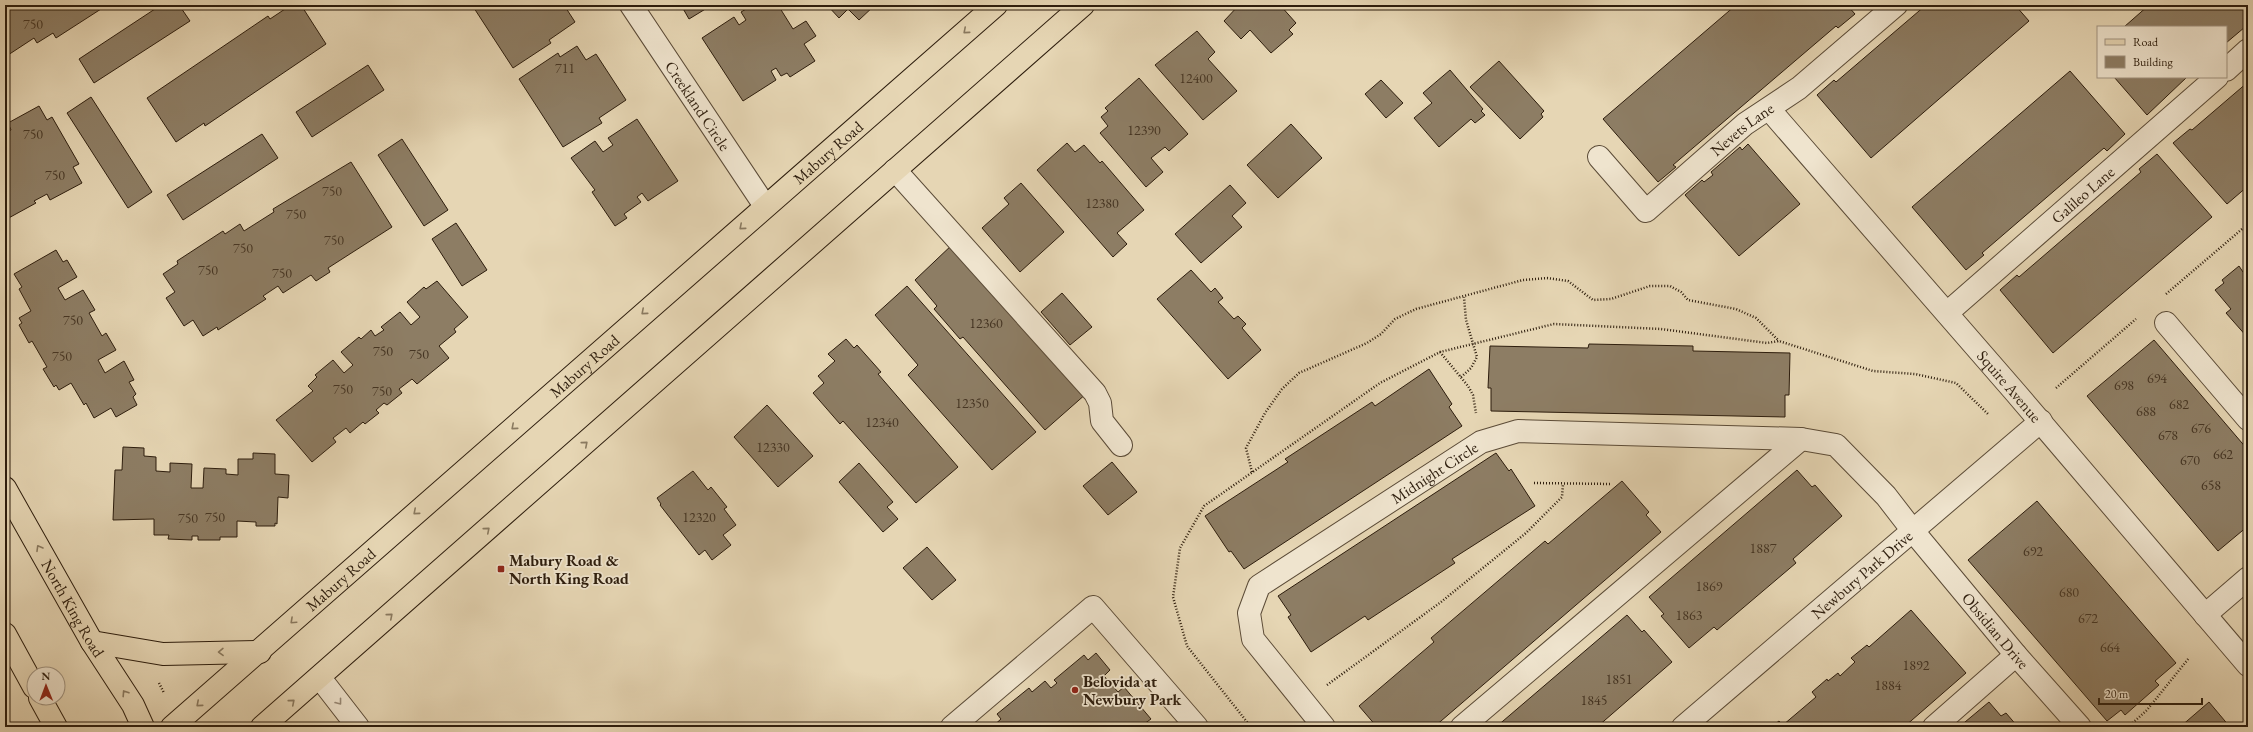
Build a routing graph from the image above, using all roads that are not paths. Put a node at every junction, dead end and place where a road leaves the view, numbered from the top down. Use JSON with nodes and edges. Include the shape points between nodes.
{"nodes":[{"id":1,"x":631,"y":5,"type":"edge"},
{"id":2,"x":996,"y":5,"type":"edge"},
{"id":3,"x":1083,"y":5,"type":"edge"},
{"id":4,"x":1896,"y":5,"type":"edge"},
{"id":5,"x":2248,"y":50,"type":"edge"},
{"id":6,"x":2227,"y":69,"type":"edge"},
{"id":7,"x":2217,"y":78,"type":"edge"},
{"id":8,"x":1769,"y":109,"type":"junction"},
{"id":9,"x":1599,"y":157,"type":"dead end"},
{"id":10,"x":895,"y":170,"type":"junction"},
{"id":11,"x":765,"y":206,"type":"junction"},
{"id":12,"x":1947,"y":312,"type":"junction"},
{"id":13,"x":2166,"y":323,"type":"dead end"},
{"id":14,"x":2245,"y":408,"type":"edge"},
{"id":15,"x":2041,"y":422,"type":"junction"},
{"id":16,"x":1801,"y":439,"type":"junction"},
{"id":17,"x":1121,"y":445,"type":"dead end"},
{"id":18,"x":5,"y":488,"type":"edge"},
{"id":19,"x":1913,"y":532,"type":"junction"},
{"id":20,"x":2248,"y":578,"type":"edge"},
{"id":21,"x":2205,"y":615,"type":"junction"},
{"id":22,"x":5,"y":634,"type":"edge"},
{"id":23,"x":92,"y":642,"type":"junction"},
{"id":24,"x":260,"y":652,"type":"junction"},
{"id":25,"x":2016,"y":655,"type":"junction"},
{"id":26,"x":2248,"y":665,"type":"edge"},
{"id":27,"x":26,"y":672,"type":"edge"},
{"id":28,"x":320,"y":678,"type":"junction"},
{"id":29,"x":44,"y":706,"type":"edge"},
{"id":30,"x":56,"y":727,"type":"edge"},
{"id":31,"x":143,"y":727,"type":"edge"},
{"id":32,"x":172,"y":727,"type":"edge"},
{"id":33,"x":262,"y":727,"type":"edge"},
{"id":34,"x":358,"y":727,"type":"edge"},
{"id":35,"x":952,"y":727,"type":"edge"},
{"id":36,"x":1197,"y":727,"type":"edge"},
{"id":37,"x":1324,"y":727,"type":"edge"},
{"id":38,"x":1462,"y":727,"type":"edge"},
{"id":39,"x":1683,"y":727,"type":"edge"},
{"id":40,"x":1934,"y":727,"type":"edge"},
{"id":41,"x":2080,"y":727,"type":"edge"}],
"edges":[{"from":1,"to":11,"type":"street","name":"Creekland Circle"},
{"from":2,"to":11,"type":"main road","name":"Mabury Road","one_way":true},
{"from":3,"to":10,"type":"main road"},
{"from":4,"to":8,"type":"street","name":"Nevets Lane","via":[[1800,88]]},
{"from":5,"to":6,"type":"street"},
{"from":7,"to":12,"type":"street","name":"Galileo Lane"},
{"from":8,"to":9,"type":"street","name":"Nevets Lane","via":[[1745,124],[1646,211]]},
{"from":8,"to":12,"type":"street","name":"Squire Avenue"},
{"from":10,"to":17,"type":"street","via":[[1095,393],[1100,402],[1102,421]]},
{"from":28,"to":10,"type":"main road","one_way":true},
{"from":11,"to":24,"type":"main road","name":"Mabury Road","one_way":true,"via":[[342,576]]},
{"from":12,"to":15,"type":"street","name":"Squire Avenue"},
{"from":13,"to":14,"type":"street"},
{"from":15,"to":19,"type":"street","name":"Newbury Park Drive"},
{"from":15,"to":21,"type":"street","name":"Squire Avenue"},
{"from":16,"to":19,"type":"street","name":"Midnight Circle","via":[[1836,445],[1886,496]]},
{"from":16,"to":37,"type":"street","name":"Midnight Circle","via":[[1518,431],[1488,438],[1259,586],[1248,613],[1253,639]]},
{"from":16,"to":38,"type":"street"},
{"from":23,"to":18,"type":"main road","name":"North King Road","one_way":true},
{"from":19,"to":25,"type":"street","name":"Obsidian Drive"},
{"from":19,"to":39,"type":"street","name":"Newbury Park Drive"},
{"from":20,"to":21,"type":"street"},
{"from":21,"to":26,"type":"street","name":"Squire Avenue"},
{"from":22,"to":27,"type":"main road"},
{"from":24,"to":23,"type":"main road","one_way":true,"via":[[163,654]]},
{"from":31,"to":23,"type":"main road","name":"North King Road","one_way":true,"via":[[133,705]]},
{"from":24,"to":32,"type":"main road","name":"Mabury Road","one_way":true},
{"from":25,"to":40,"type":"street"},
{"from":25,"to":41,"type":"street","name":"Obsidian Drive"},
{"from":33,"to":28,"type":"main road","one_way":true},
{"from":28,"to":34,"type":"street","one_way":true},
{"from":29,"to":30,"type":"main road"},
{"from":35,"to":36,"type":"street","via":[[1093,607]]}]}
